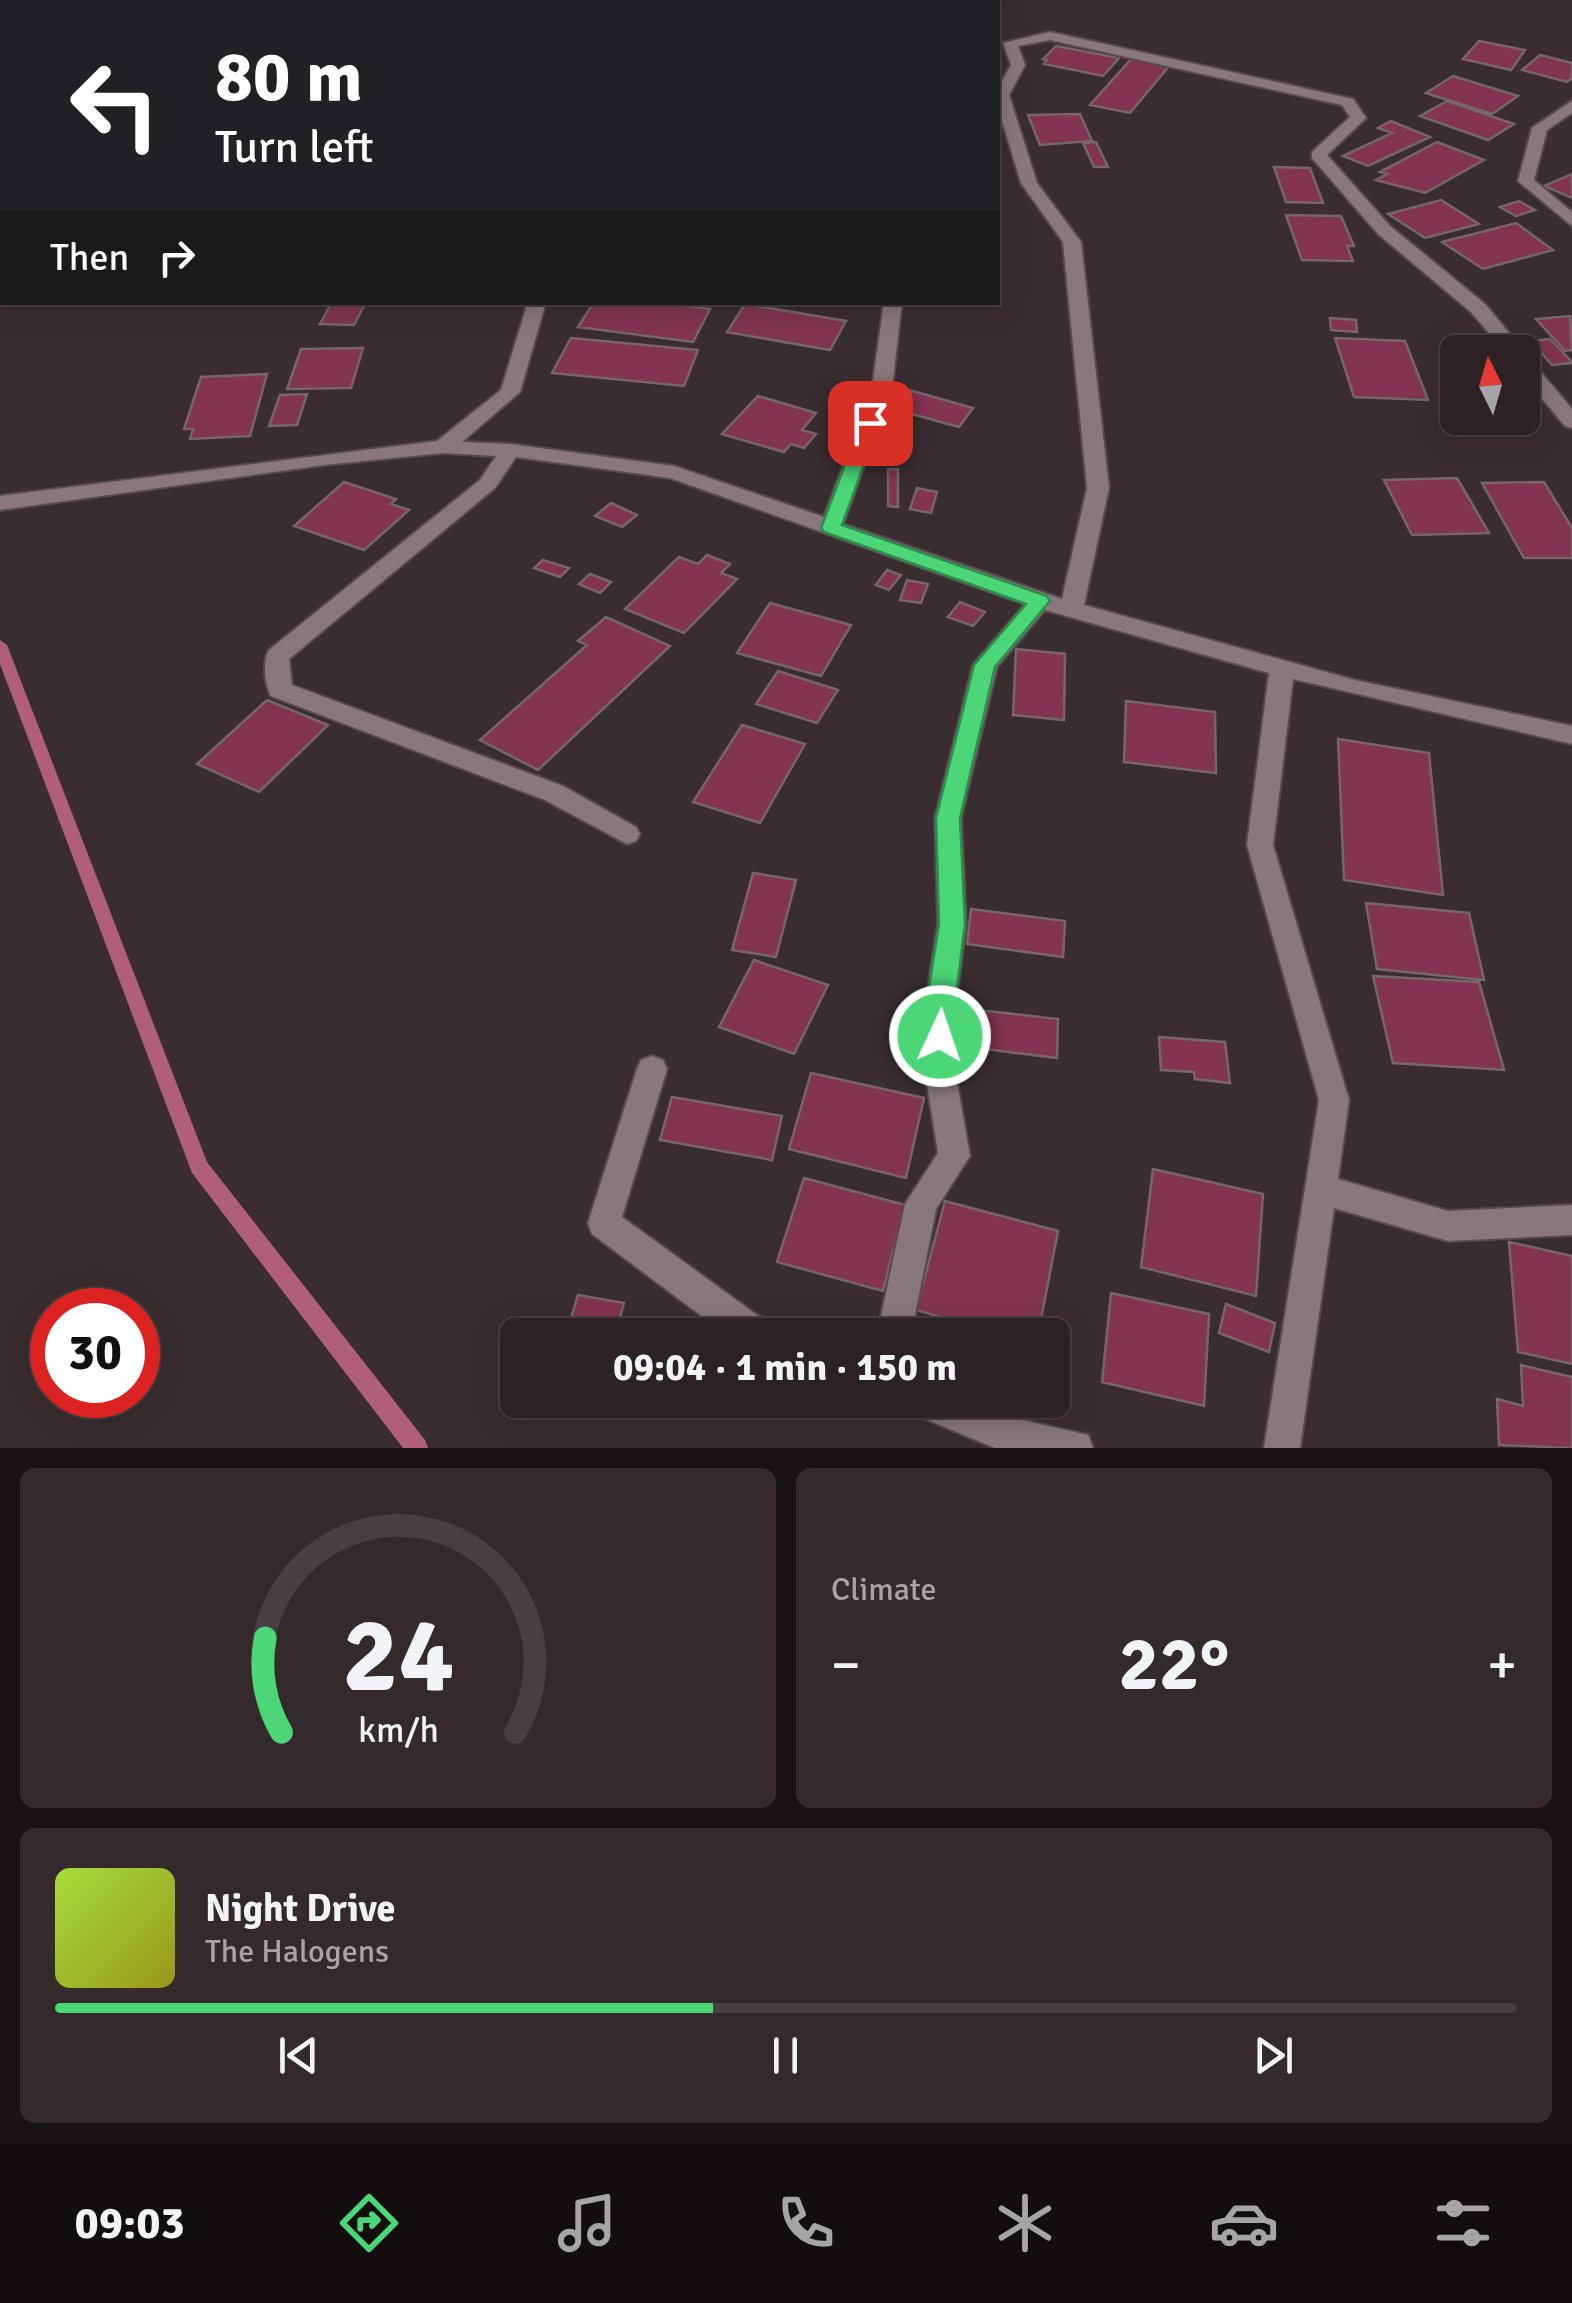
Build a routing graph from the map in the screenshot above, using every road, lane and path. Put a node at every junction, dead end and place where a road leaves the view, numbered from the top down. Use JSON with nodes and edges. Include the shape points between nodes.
{"nodes":[{"id":1,"x":1004,"y":44,"type":"edge"},
{"id":2,"x":1572,"y":106,"type":"edge"},
{"id":3,"x":1572,"y":222,"type":"edge"},
{"id":4,"x":536,"y":305,"type":"edge"},
{"id":5,"x":893,"y":305,"type":"edge"},
{"id":6,"x":1501,"y":335,"type":"edge"},
{"id":7,"x":1540,"y":384,"type":"edge"},
{"id":8,"x":1572,"y":422,"type":"edge"},
{"id":9,"x":443,"y":447,"type":"junction"},
{"id":10,"x":510,"y":450,"type":"junction"},
{"id":11,"x":0,"y":503,"type":"edge"},
{"id":12,"x":831,"y":528,"type":"junction"},
{"id":13,"x":1040,"y":601,"type":"junction"},
{"id":14,"x":1071,"y":610,"type":"junction"},
{"id":15,"x":1282,"y":668,"type":"junction"},
{"id":16,"x":1572,"y":736,"type":"edge"},
{"id":17,"x":627,"y":834,"type":"dead end"},
{"id":18,"x":652,"y":1069,"type":"dead end"},
{"id":19,"x":1320,"y":1188,"type":"junction"},
{"id":20,"x":1572,"y":1220,"type":"edge"},
{"id":21,"x":732,"y":1318,"type":"edge"},
{"id":22,"x":898,"y":1318,"type":"edge"},
{"id":23,"x":967,"y":1418,"type":"edge"},
{"id":24,"x":1075,"y":1448,"type":"edge"},
{"id":25,"x":1282,"y":1448,"type":"edge"}],
"edges":[{"from":1,"to":6,"type":"street","via":[[1050,36],[1348,102],[1358,118],[1318,155],[1384,230]]},
{"from":1,"to":14,"type":"street","via":[[1018,65],[1001,95],[1029,183],[1072,242],[1098,488]]},
{"from":2,"to":3,"type":"street","via":[[1540,128],[1526,181]]},
{"from":4,"to":9,"type":"street","via":[[510,392]]},
{"from":5,"to":12,"type":"street","via":[[882,388]]},
{"from":7,"to":8,"type":"street"},
{"from":9,"to":10,"type":"street"},
{"from":9,"to":11,"type":"street"},
{"from":10,"to":12,"type":"street","via":[[674,472]]},
{"from":10,"to":17,"type":"street","via":[[488,484],[277,656],[280,690],[554,793]]},
{"from":12,"to":13,"type":"street"},
{"from":13,"to":14,"type":"street"},
{"from":13,"to":22,"type":"street","via":[[985,665],[948,818],[952,924],[940,1071],[954,1156],[921,1204]]},
{"from":14,"to":15,"type":"street"},
{"from":15,"to":16,"type":"street"},
{"from":15,"to":19,"type":"street","via":[[1260,845],[1334,1100]]},
{"from":18,"to":21,"type":"street","via":[[604,1223]]},
{"from":19,"to":20,"type":"street","via":[[1448,1226]]},
{"from":19,"to":25,"type":"street"},
{"from":23,"to":24,"type":"street","via":[[1005,1434]]}]}
